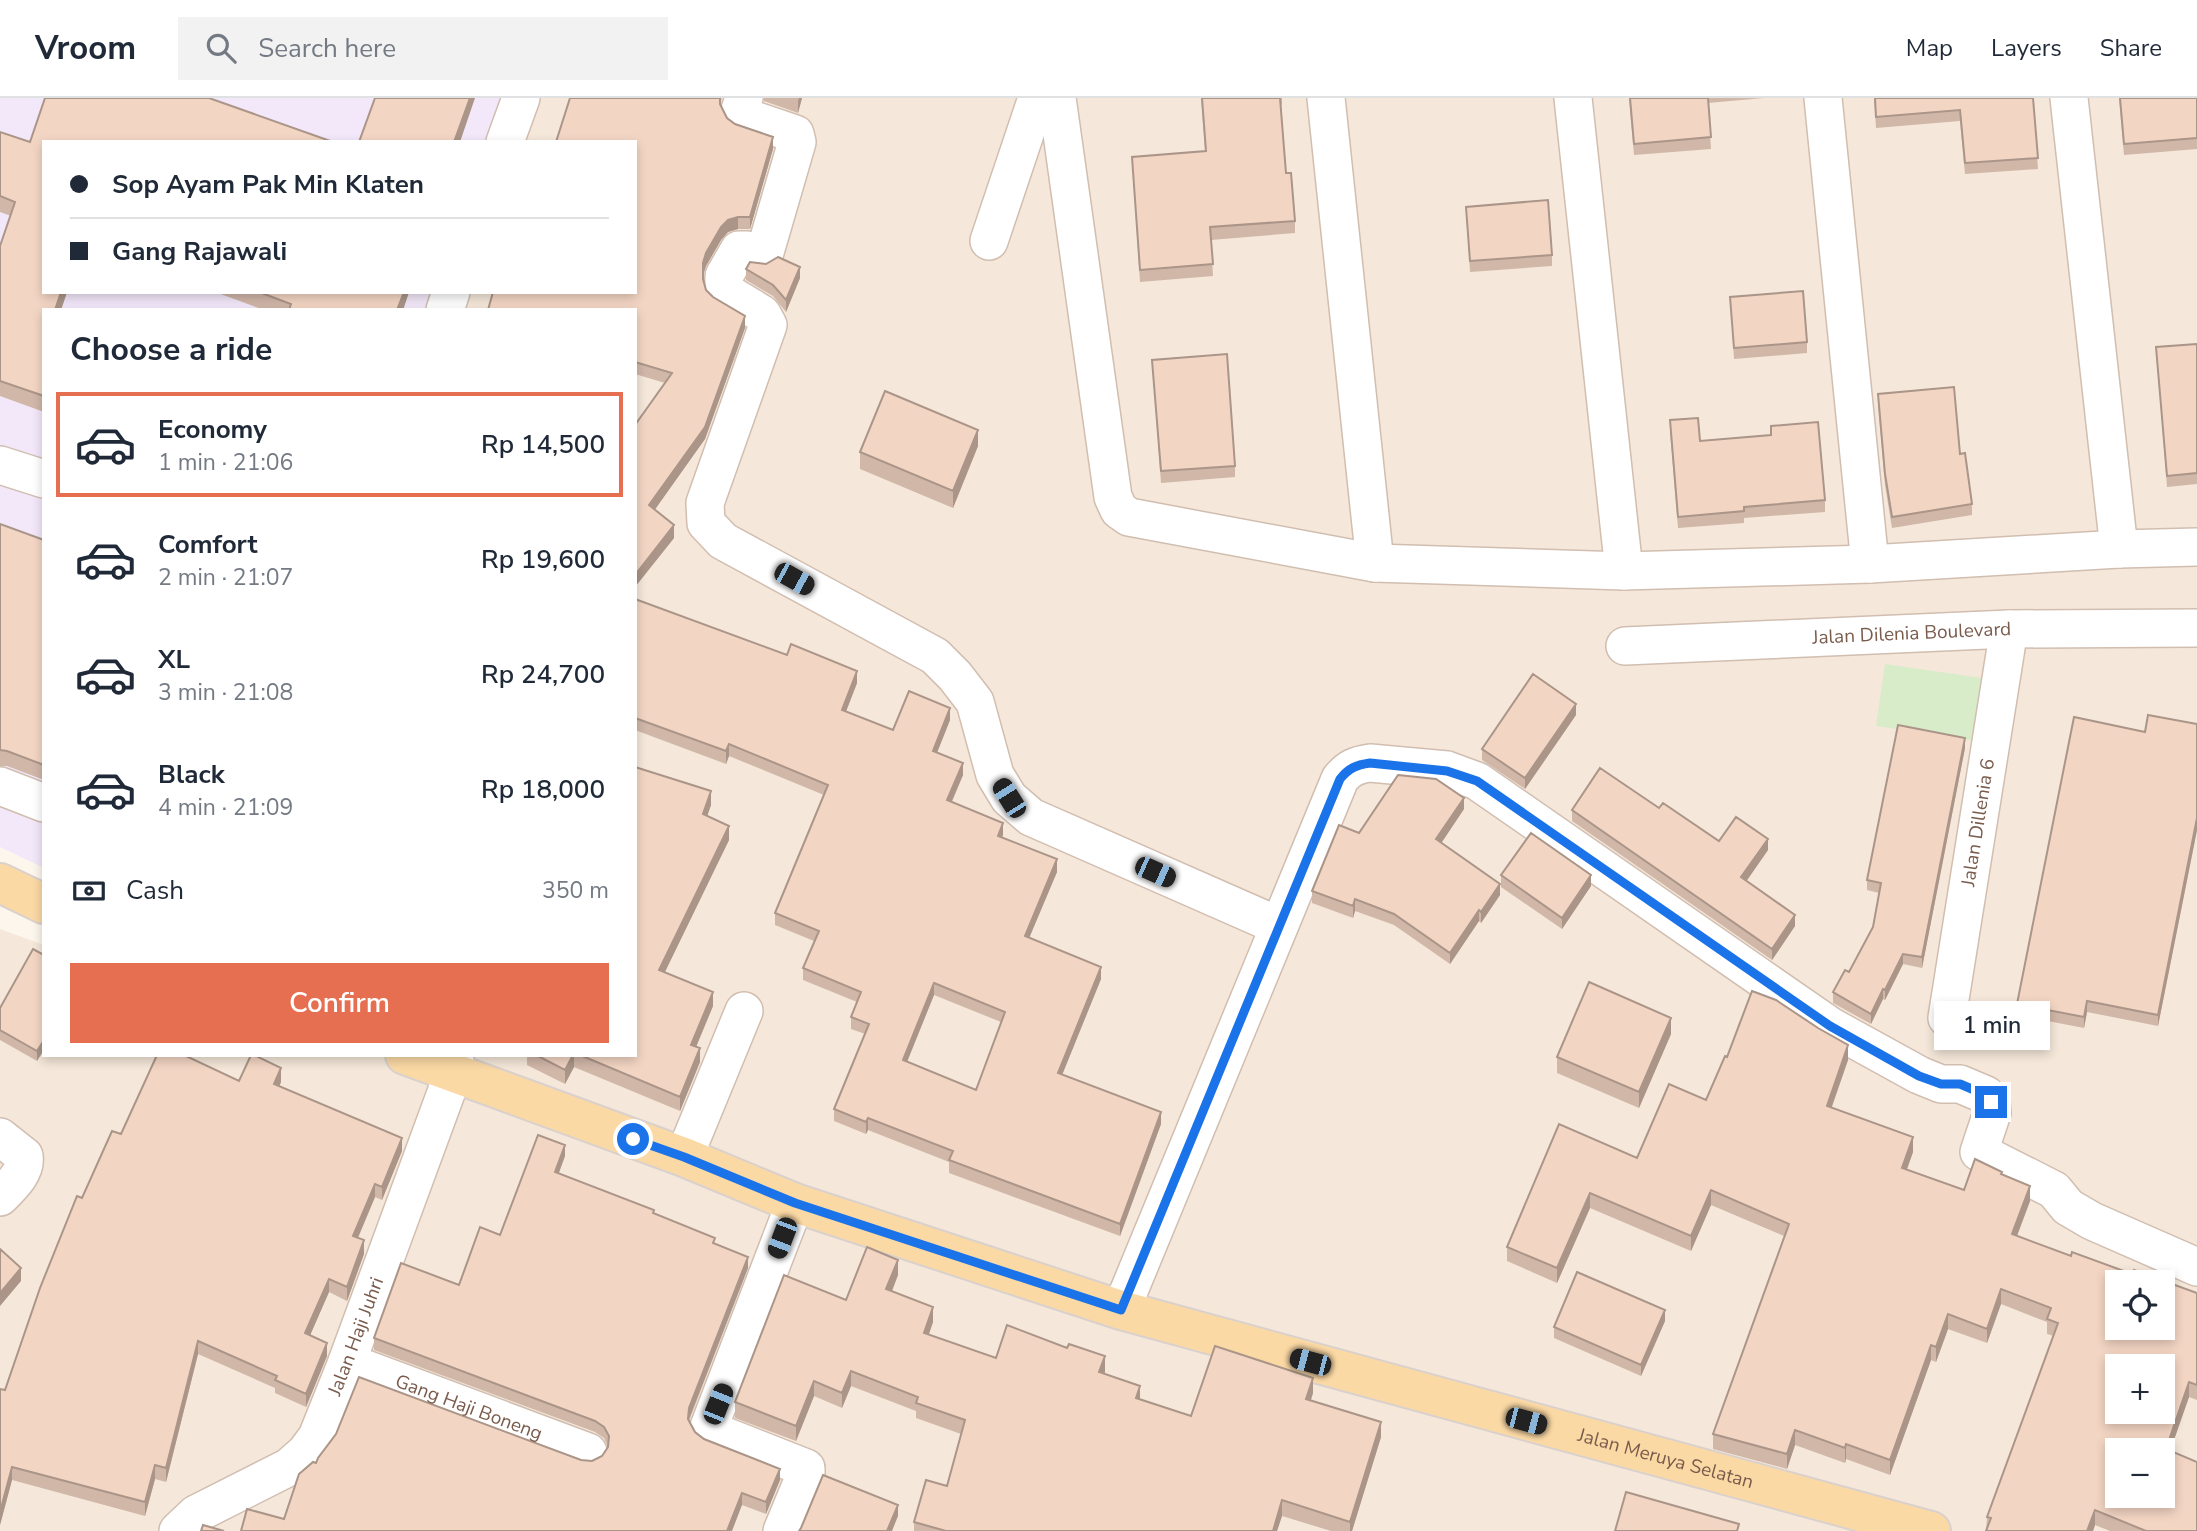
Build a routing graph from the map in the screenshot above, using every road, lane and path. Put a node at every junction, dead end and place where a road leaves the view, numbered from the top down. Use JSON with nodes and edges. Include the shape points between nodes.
{"nodes":[{"id":1,"x":521,"y":98,"type":"edge"},
{"id":2,"x":744,"y":98,"type":"edge"},
{"id":3,"x":1037,"y":98,"type":"edge"},
{"id":4,"x":1057,"y":98,"type":"edge"},
{"id":5,"x":1326,"y":98,"type":"edge"},
{"id":6,"x":1573,"y":98,"type":"edge"},
{"id":7,"x":1823,"y":98,"type":"edge"},
{"id":8,"x":2069,"y":98,"type":"edge"},
{"id":9,"x":506,"y":140,"type":"edge"},
{"id":10,"x":989,"y":241,"type":"dead end"},
{"id":11,"x":0,"y":465,"type":"edge"},
{"id":12,"x":42,"y":478,"type":"edge"},
{"id":13,"x":2197,"y":547,"type":"edge"},
{"id":14,"x":2119,"y":549,"type":"junction"},
{"id":15,"x":1376,"y":563,"type":"junction"},
{"id":16,"x":1870,"y":564,"type":"junction"},
{"id":17,"x":1623,"y":571,"type":"junction"},
{"id":18,"x":2197,"y":628,"type":"edge"},
{"id":19,"x":2009,"y":629,"type":"junction"},
{"id":20,"x":1625,"y":646,"type":"dead end"},
{"id":21,"x":0,"y":786,"type":"edge"},
{"id":22,"x":42,"y":802,"type":"edge"},
{"id":23,"x":1,"y":885,"type":"edge"},
{"id":24,"x":42,"y":903,"type":"edge"},
{"id":25,"x":1279,"y":926,"type":"junction"},
{"id":26,"x":744,"y":1011,"type":"dead end"},
{"id":27,"x":1947,"y":1018,"type":"dead end"},
{"id":28,"x":415,"y":1057,"type":"edge"},
{"id":29,"x":454,"y":1065,"type":"edge"},
{"id":30,"x":0,"y":1137,"type":"edge"},
{"id":31,"x":684,"y":1157,"type":"junction"},
{"id":32,"x":0,"y":1197,"type":"edge"},
{"id":33,"x":795,"y":1203,"type":"junction"},
{"id":34,"x":2197,"y":1267,"type":"edge"},
{"id":35,"x":1121,"y":1310,"type":"junction"},
{"id":36,"x":347,"y":1362,"type":"junction"},
{"id":37,"x":587,"y":1452,"type":"dead end"},
{"id":38,"x":178,"y":1531,"type":"edge"},
{"id":39,"x":782,"y":1531,"type":"edge"},
{"id":40,"x":1931,"y":1531,"type":"edge"}],
"edges":[{"from":1,"to":9,"type":"street"},
{"from":2,"to":25,"type":"street","via":[[742,116],[795,134],[797,142],[765,252],[739,250],[724,276],[724,290],[762,314],[768,325],[705,503],[706,523],[723,541],[934,656],[975,702],[995,775],[1009,798],[1031,817]]},
{"from":3,"to":10,"type":"street"},
{"from":4,"to":15,"type":"street","via":[[1113,497],[1119,510],[1129,517]]},
{"from":5,"to":15,"type":"street"},
{"from":6,"to":17,"type":"street"},
{"from":7,"to":16,"type":"street"},
{"from":8,"to":14,"type":"street"},
{"from":11,"to":12,"type":"street"},
{"from":13,"to":14,"type":"street"},
{"from":14,"to":16,"type":"street"},
{"from":15,"to":17,"type":"street"},
{"from":16,"to":17,"type":"street"},
{"from":18,"to":19,"type":"street","name":"Jalan Dilenia Boulevard"},
{"from":19,"to":20,"type":"street","name":"Jalan Dilenia Boulevard"},
{"from":19,"to":27,"type":"street","name":"Jalan Dillenia 6"},
{"from":21,"to":22,"type":"street"},
{"from":23,"to":24,"type":"main road"},
{"from":25,"to":34,"type":"street","via":[[1347,771],[1370,763],[1464,776],[1830,1026],[1919,1076],[1986,1095],[1992,1113],[1979,1152],[2054,1190],[2068,1208],[2092,1221]]},
{"from":25,"to":35,"type":"street"},
{"from":26,"to":31,"type":"street"},
{"from":28,"to":29,"type":"main road","name":"Jalan Meruya Selatan"},
{"from":29,"to":31,"type":"main road","name":"Jalan Meruya Selatan"},
{"from":29,"to":36,"type":"street","name":"Jalan Haji Juhri"},
{"from":30,"to":32,"type":"street","via":[[25,1161]]},
{"from":31,"to":33,"type":"main road","name":"Jalan Meruya Selatan"},
{"from":33,"to":35,"type":"main road","name":"Jalan Meruya Selatan"},
{"from":33,"to":39,"type":"street","via":[[709,1427],[806,1468]]},
{"from":35,"to":40,"type":"main road","name":"Jalan Meruya Selatan"},
{"from":36,"to":37,"type":"street","name":"Gang Haji Boneng"},
{"from":36,"to":38,"type":"street","name":"Jalan Haji Juhri","via":[[317,1437],[304,1454],[289,1467],[196,1514]]}]}
